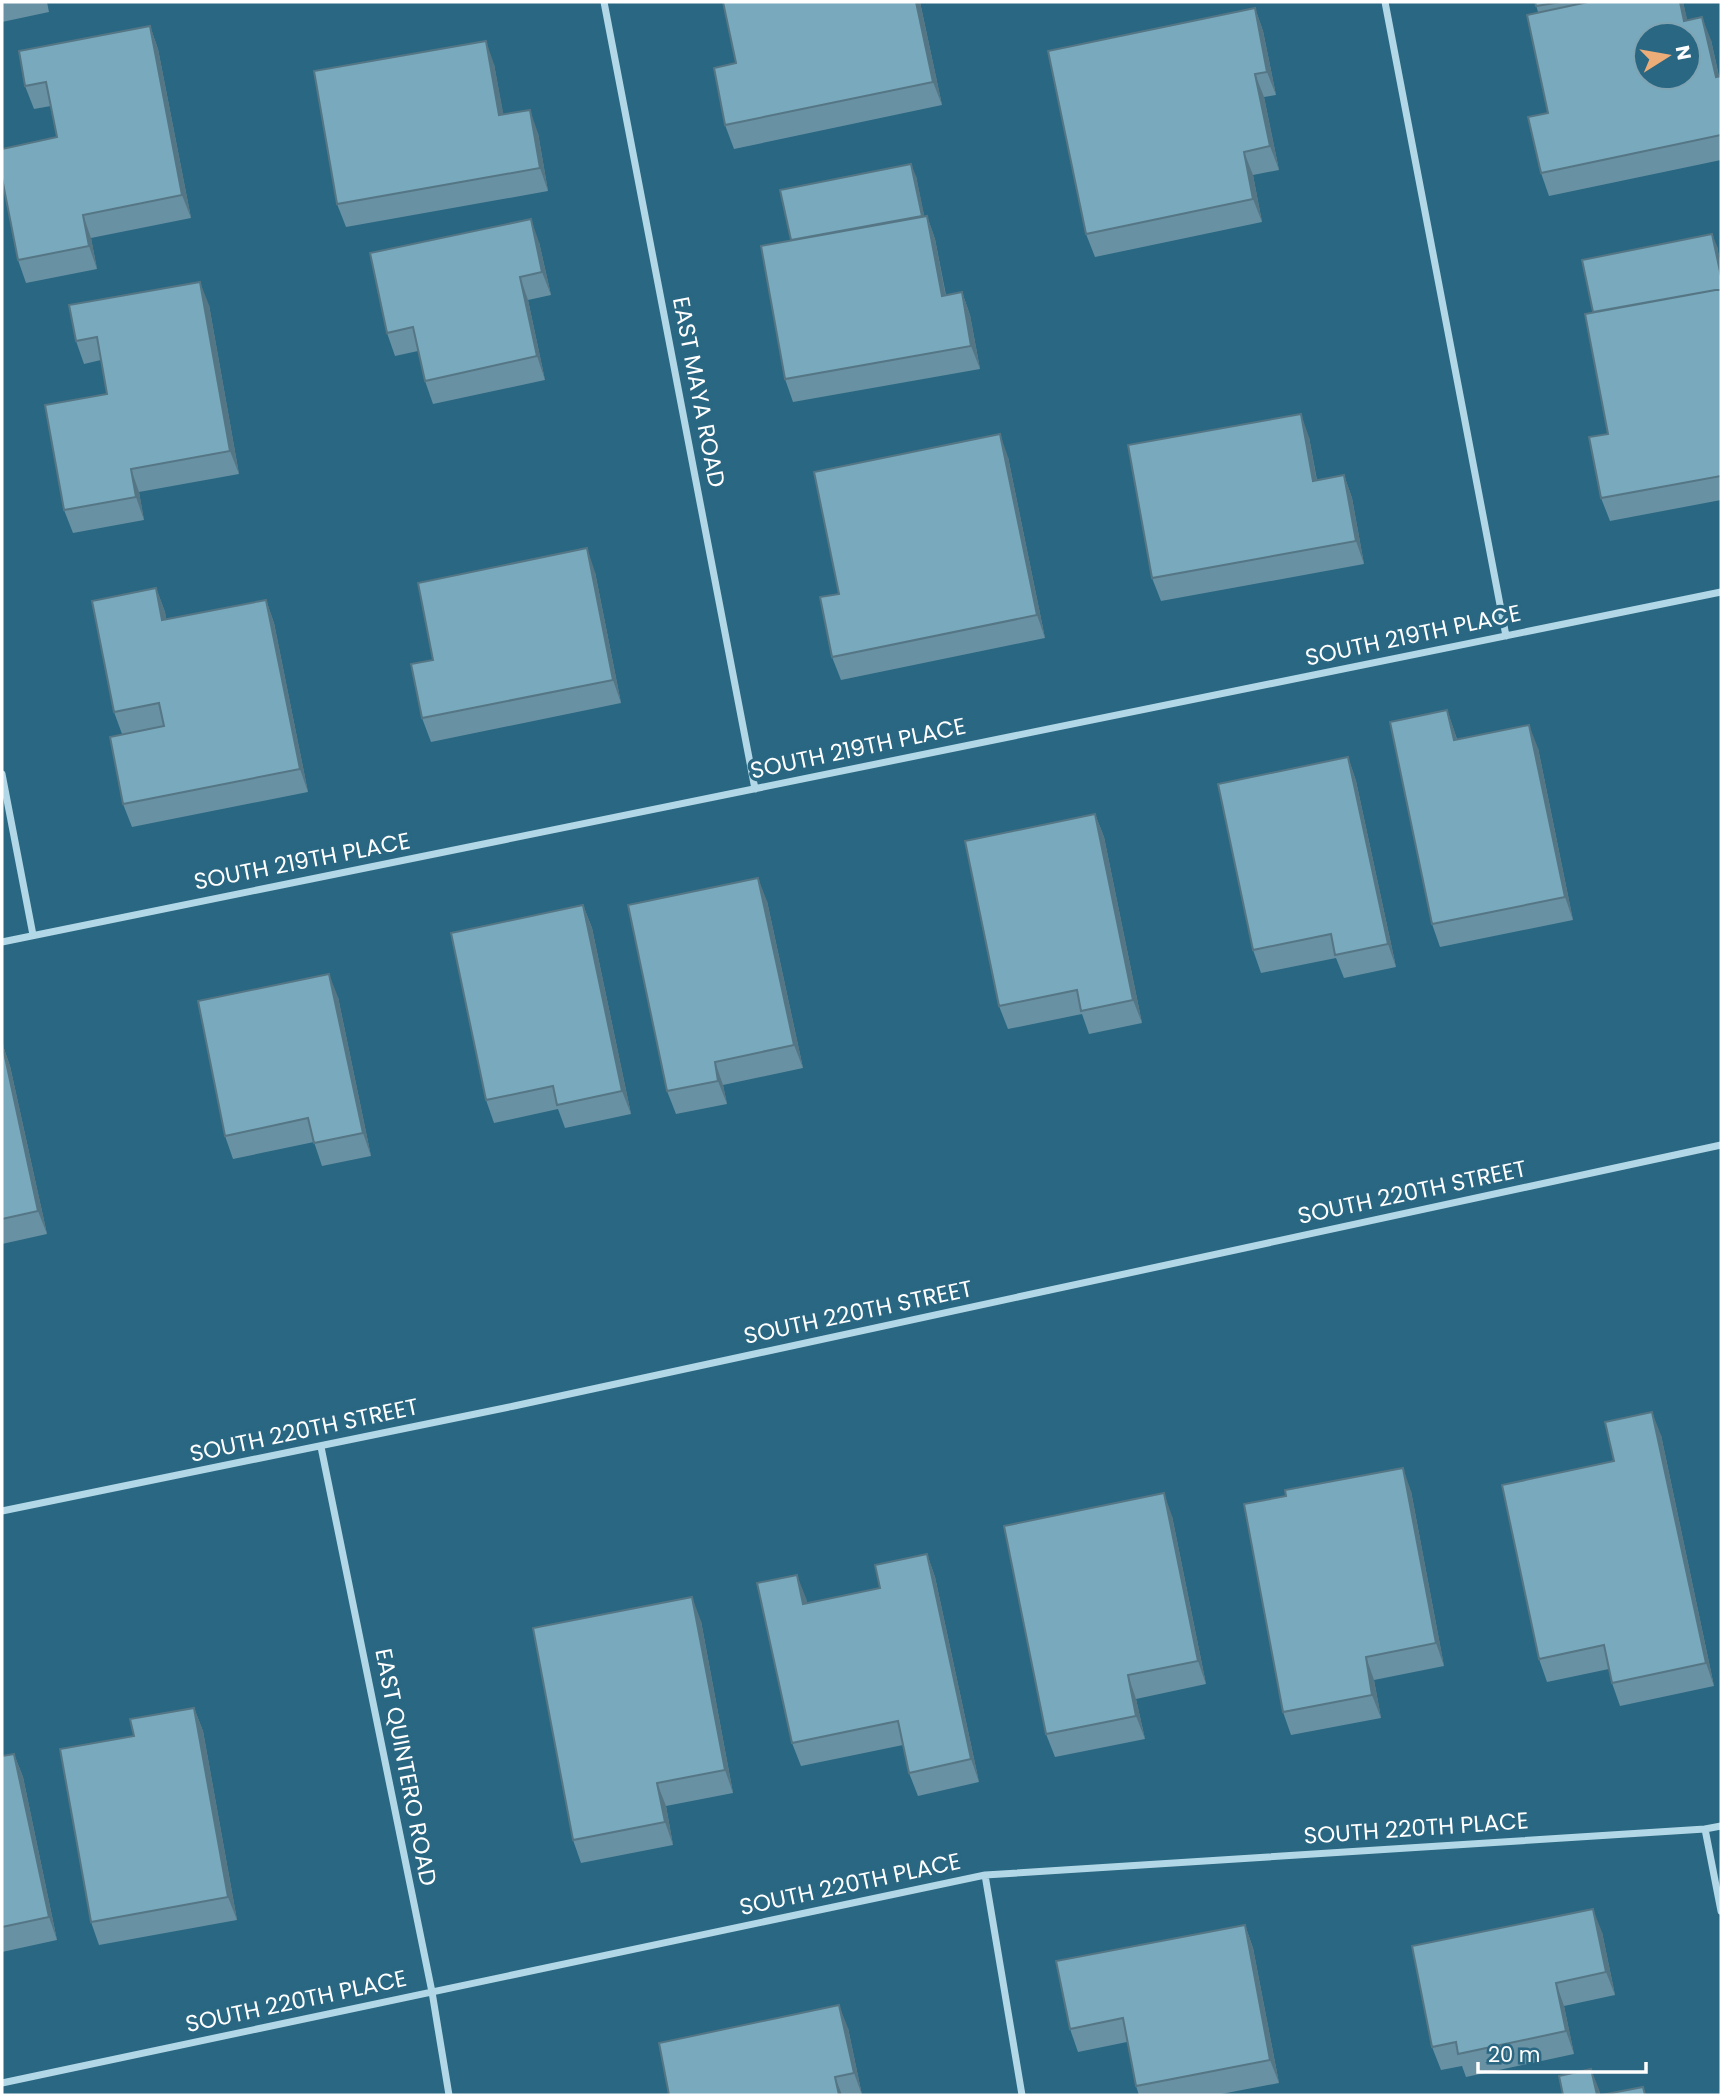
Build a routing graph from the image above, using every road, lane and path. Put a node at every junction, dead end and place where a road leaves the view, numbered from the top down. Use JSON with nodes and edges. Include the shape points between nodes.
{"nodes":[{"id":1,"x":604,"y":2,"type":"edge"},
{"id":2,"x":1384,"y":2,"type":"edge"},
{"id":3,"x":1721,"y":592,"type":"edge"},
{"id":4,"x":1506,"y":636,"type":"junction"},
{"id":5,"x":2,"y":774,"type":"edge"},
{"id":6,"x":755,"y":789,"type":"junction"},
{"id":7,"x":33,"y":935,"type":"junction"},
{"id":8,"x":2,"y":942,"type":"edge"},
{"id":9,"x":1721,"y":1145,"type":"edge"},
{"id":10,"x":321,"y":1447,"type":"junction"},
{"id":11,"x":2,"y":1511,"type":"edge"},
{"id":12,"x":1721,"y":1826,"type":"edge"},
{"id":13,"x":1705,"y":1829,"type":"junction"},
{"id":14,"x":985,"y":1875,"type":"junction"},
{"id":15,"x":1721,"y":1911,"type":"edge"},
{"id":16,"x":432,"y":1992,"type":"junction"},
{"id":17,"x":2,"y":2083,"type":"edge"},
{"id":18,"x":449,"y":2095,"type":"edge"},
{"id":19,"x":1022,"y":2095,"type":"edge"}],
"edges":[{"from":1,"to":6,"type":"street","name":"EAST MAYA ROAD"},
{"from":2,"to":4,"type":"street"},
{"from":3,"to":4,"type":"street","name":"SOUTH 219TH PLACE"},
{"from":4,"to":6,"type":"street","name":"SOUTH 219TH PLACE"},
{"from":5,"to":7,"type":"street"},
{"from":6,"to":7,"type":"street","name":"SOUTH 219TH PLACE"},
{"from":7,"to":8,"type":"street","name":"SOUTH 219TH PLACE"},
{"from":9,"to":10,"type":"street","name":"SOUTH 220TH STREET"},
{"from":10,"to":11,"type":"street","name":"SOUTH 220TH STREET"},
{"from":10,"to":16,"type":"street","name":"EAST QUINTERO ROAD"},
{"from":12,"to":13,"type":"street","name":"SOUTH 220TH PLACE"},
{"from":13,"to":14,"type":"street","name":"SOUTH 220TH PLACE"},
{"from":13,"to":15,"type":"street"},
{"from":14,"to":16,"type":"street","name":"SOUTH 220TH PLACE"},
{"from":14,"to":19,"type":"street"},
{"from":16,"to":17,"type":"street","name":"SOUTH 220TH PLACE"},
{"from":16,"to":18,"type":"street","name":"EAST QUINTERO ROAD"}]}
